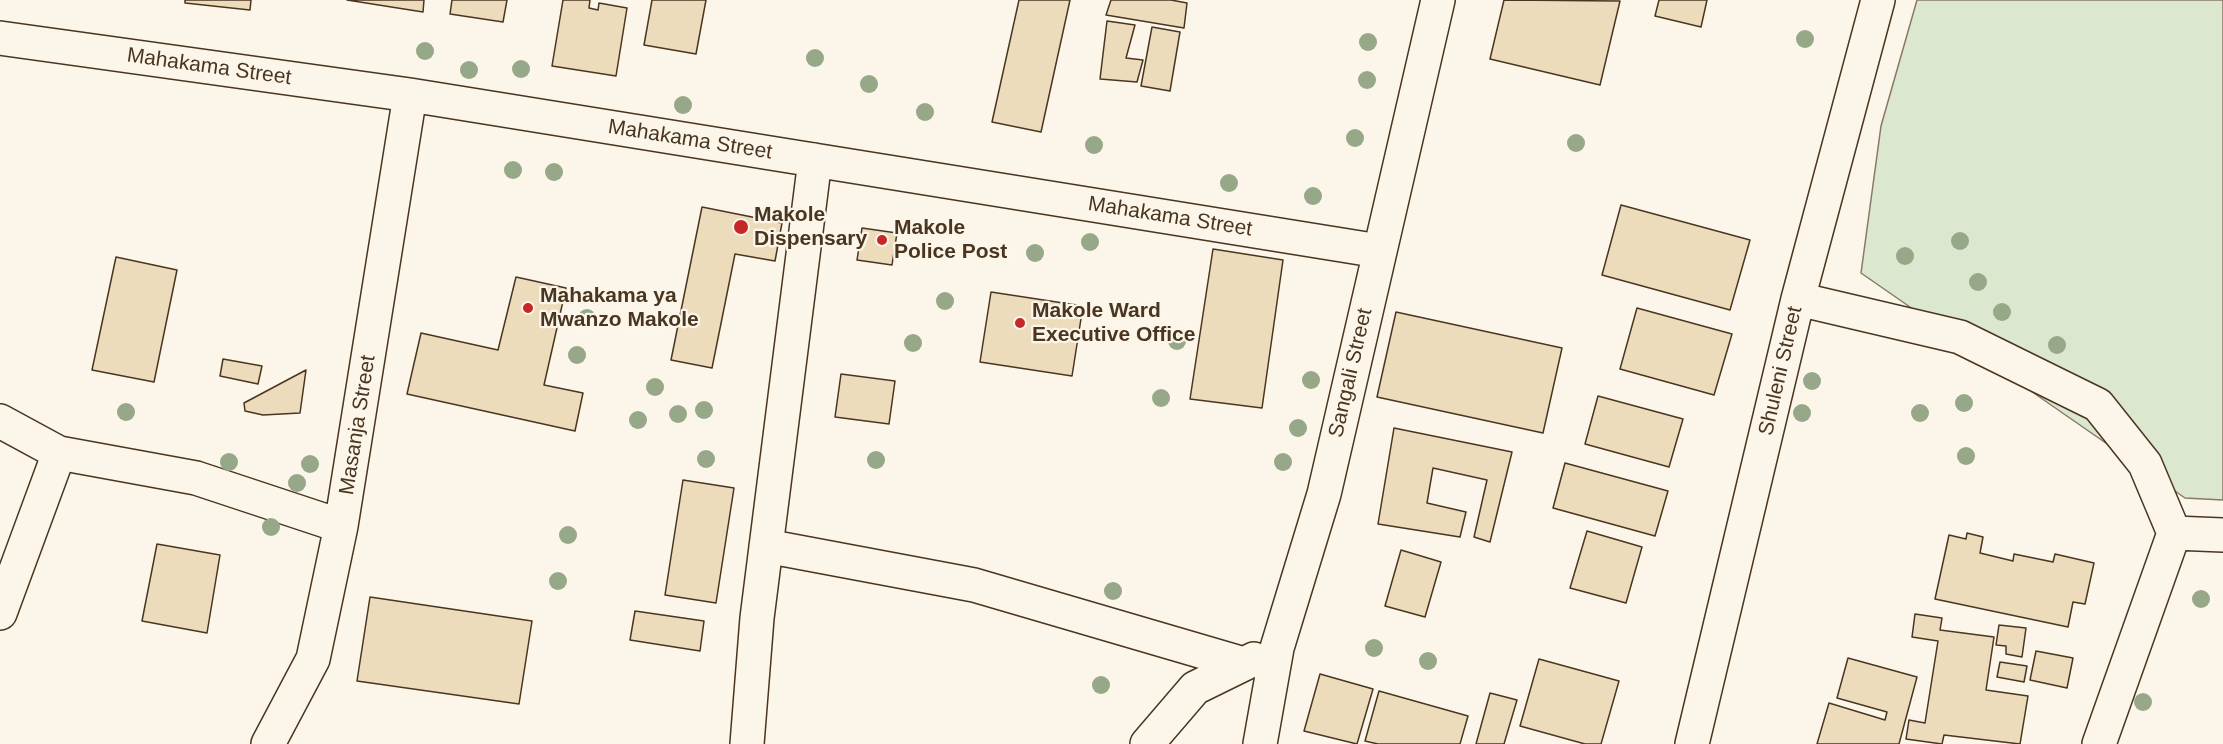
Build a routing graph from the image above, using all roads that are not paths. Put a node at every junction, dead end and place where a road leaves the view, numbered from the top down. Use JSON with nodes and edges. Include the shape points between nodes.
{"nodes":[{"id":1,"x":1438,"y":0,"type":"edge"},
{"id":2,"x":1878,"y":0,"type":"edge"},
{"id":3,"x":0,"y":38,"type":"edge"},
{"id":4,"x":410,"y":95,"type":"junction"},
{"id":5,"x":815,"y":160,"type":"junction"},
{"id":6,"x":1378,"y":250,"type":"junction"},
{"id":7,"x":1798,"y":299,"type":"junction"},
{"id":8,"x":0,"y":421,"type":"edge"},
{"id":9,"x":59,"y":453,"type":"junction"},
{"id":10,"x":341,"y":526,"type":"junction"},
{"id":11,"x":2174,"y":533,"type":"junction"},
{"id":12,"x":2221,"y":542,"type":"edge"},
{"id":13,"x":766,"y":546,"type":"junction"},
{"id":14,"x":0,"y":613,"type":"edge"},
{"id":15,"x":1277,"y":648,"type":"junction"},
{"id":16,"x":1244,"y":664,"type":"junction"},
{"id":17,"x":268,"y":744,"type":"edge"},
{"id":18,"x":747,"y":744,"type":"edge"},
{"id":19,"x":1147,"y":744,"type":"edge"},
{"id":20,"x":1260,"y":744,"type":"edge"},
{"id":21,"x":1692,"y":744,"type":"edge"},
{"id":22,"x":2099,"y":744,"type":"edge"}],
"edges":[{"from":1,"to":6,"type":"street","name":"Sangali Street"},
{"from":2,"to":7,"type":"street","name":"Shuleni Street"},
{"from":3,"to":4,"type":"street","name":"Mahakama Street"},
{"from":4,"to":5,"type":"street","name":"Mahakama Street"},
{"from":4,"to":10,"type":"street","name":"Masanja Street"},
{"from":5,"to":6,"type":"street","name":"Mahakama Street"},
{"from":5,"to":13,"type":"street"},
{"from":6,"to":15,"type":"street","name":"Sangali Street","via":[[1324,494]]},
{"from":7,"to":11,"type":"street","via":[[1960,337],[2098,405],[2145,464]]},
{"from":7,"to":21,"type":"street","name":"Shuleni Street"},
{"from":8,"to":9,"type":"street"},
{"from":9,"to":10,"type":"street","via":[[196,478]]},
{"from":9,"to":14,"type":"street"},
{"from":10,"to":17,"type":"street","name":"Masanja Street","via":[[313,659]]},
{"from":11,"to":12,"type":"street"},
{"from":11,"to":22,"type":"street"},
{"from":13,"to":16,"type":"street","via":[[974,585]]},
{"from":13,"to":18,"type":"street"},
{"from":15,"to":16,"type":"street"},
{"from":15,"to":20,"type":"street","name":"Sangali Street"},
{"from":16,"to":19,"type":"street","via":[[1195,688]]}]}
